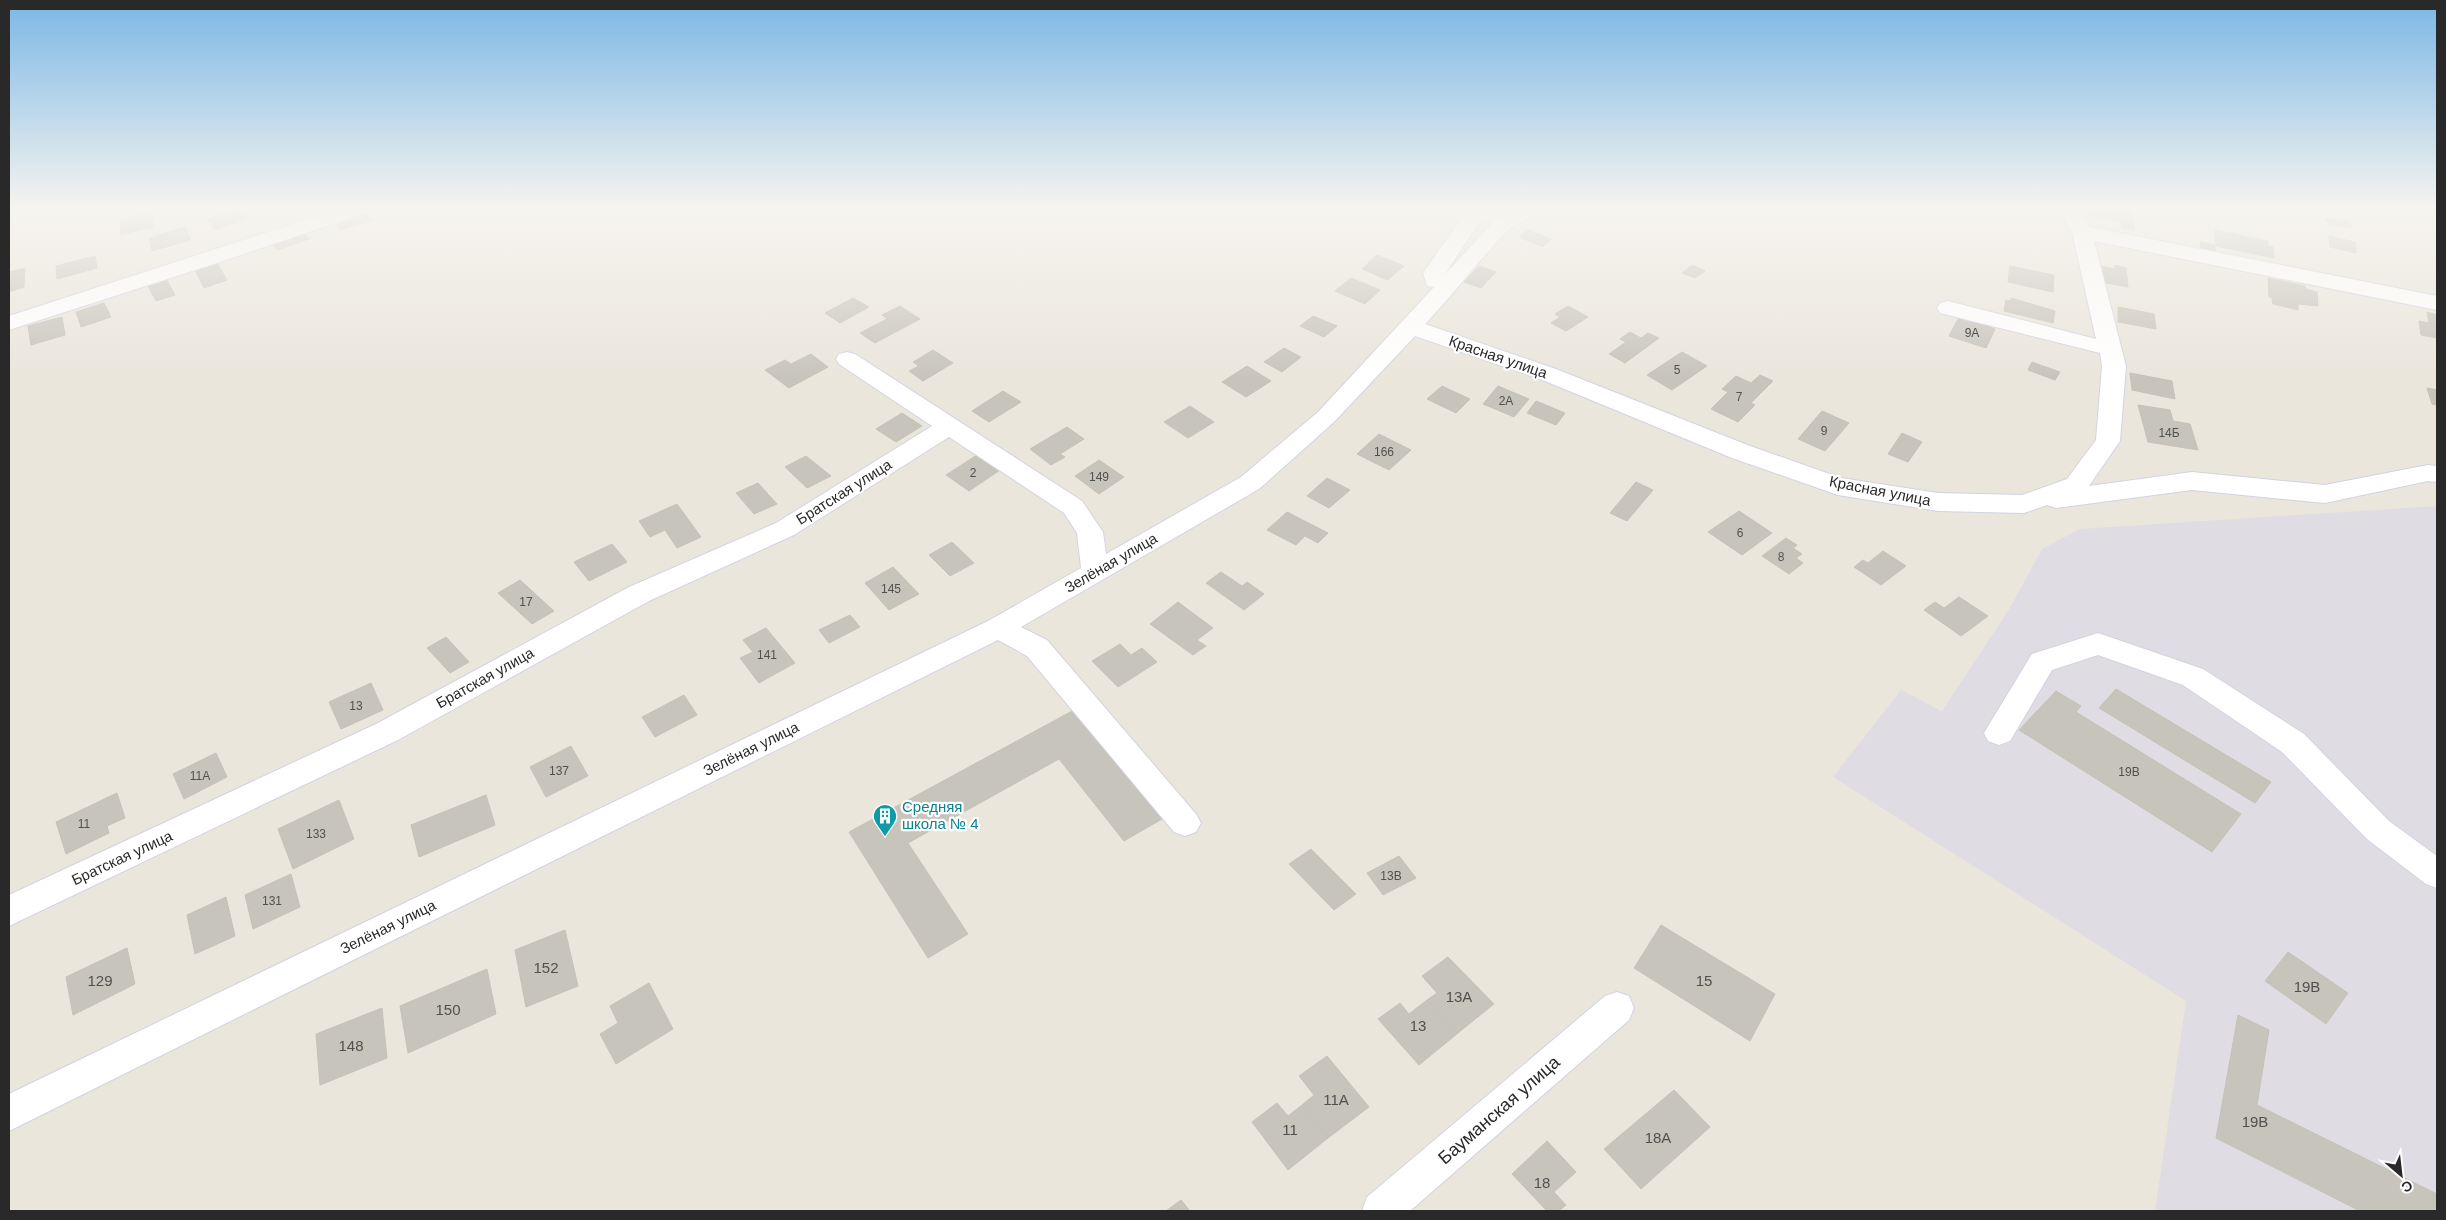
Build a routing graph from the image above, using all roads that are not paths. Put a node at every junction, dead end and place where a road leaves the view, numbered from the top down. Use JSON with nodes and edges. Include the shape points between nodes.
{"nodes":[{"id":1,"x":188,"y":266,"type":"edge"},
{"id":2,"x":1439,"y":266,"type":"edge"},
{"id":3,"x":1463,"y":266,"type":"edge"},
{"id":4,"x":2090,"y":266,"type":"edge"},
{"id":5,"x":2252,"y":266,"type":"edge"},
{"id":6,"x":1436,"y":298,"type":"junction"},
{"id":7,"x":2437,"y":303,"type":"edge"},
{"id":8,"x":1948,"y":308,"type":"dead end"},
{"id":9,"x":9,"y":323,"type":"edge"},
{"id":10,"x":1411,"y":327,"type":"junction"},
{"id":11,"x":2110,"y":349,"type":"junction"},
{"id":12,"x":847,"y":359,"type":"dead end"},
{"id":13,"x":950,"y":426,"type":"junction"},
{"id":14,"x":2437,"y":474,"type":"edge"},
{"id":15,"x":2024,"y":504,"type":"junction"},
{"id":16,"x":1095,"y":573,"type":"junction"},
{"id":17,"x":998,"y":628,"type":"junction"},
{"id":18,"x":1999,"y":733,"type":"dead end"},
{"id":19,"x":1185,"y":823,"type":"dead end"},
{"id":20,"x":2437,"y":874,"type":"edge"},
{"id":21,"x":9,"y":911,"type":"edge"},
{"id":22,"x":1617,"y":1008,"type":"dead end"},
{"id":23,"x":9,"y":1113,"type":"edge"},
{"id":24,"x":1381,"y":1211,"type":"edge"}],
"edges":[{"from":1,"to":9,"type":"street"},
{"from":2,"to":6,"type":"street","via":[[1434,273]]},
{"from":3,"to":6,"type":"street","name":"Зелёная улица"},
{"from":4,"to":11,"type":"street","name":"Красная улица"},
{"from":5,"to":7,"type":"street"},
{"from":6,"to":10,"type":"street","name":"Зелёная улица"},
{"from":8,"to":11,"type":"street"},
{"from":10,"to":15,"type":"street","name":"Красная улица","via":[[1548,374],[1741,452],[1838,486],[1938,502]]},
{"from":10,"to":16,"type":"street","name":"Зелёная улица","via":[[1326,417],[1250,483]]},
{"from":11,"to":15,"type":"street","name":"Красная улица","via":[[2114,366],[2108,441],[2076,485]]},
{"from":12,"to":13,"type":"street"},
{"from":13,"to":16,"type":"street","via":[[1073,507],[1090,532]]},
{"from":13,"to":21,"type":"street","name":"Братская улица","via":[[785,529],[640,594],[387,732]]},
{"from":14,"to":15,"type":"street","via":[[2428,473],[2325,494],[2192,481]]},
{"from":16,"to":17,"type":"street","name":"Зелёная улица"},
{"from":17,"to":19,"type":"street","via":[[1037,648]]},
{"from":17,"to":23,"type":"street","name":"Зелёная улица"},
{"from":18,"to":20,"type":"street","via":[[2042,662],[2098,644],[2193,677],[2293,742],[2378,830]]},
{"from":22,"to":24,"type":"street","name":"Бауманская улица"}]}
